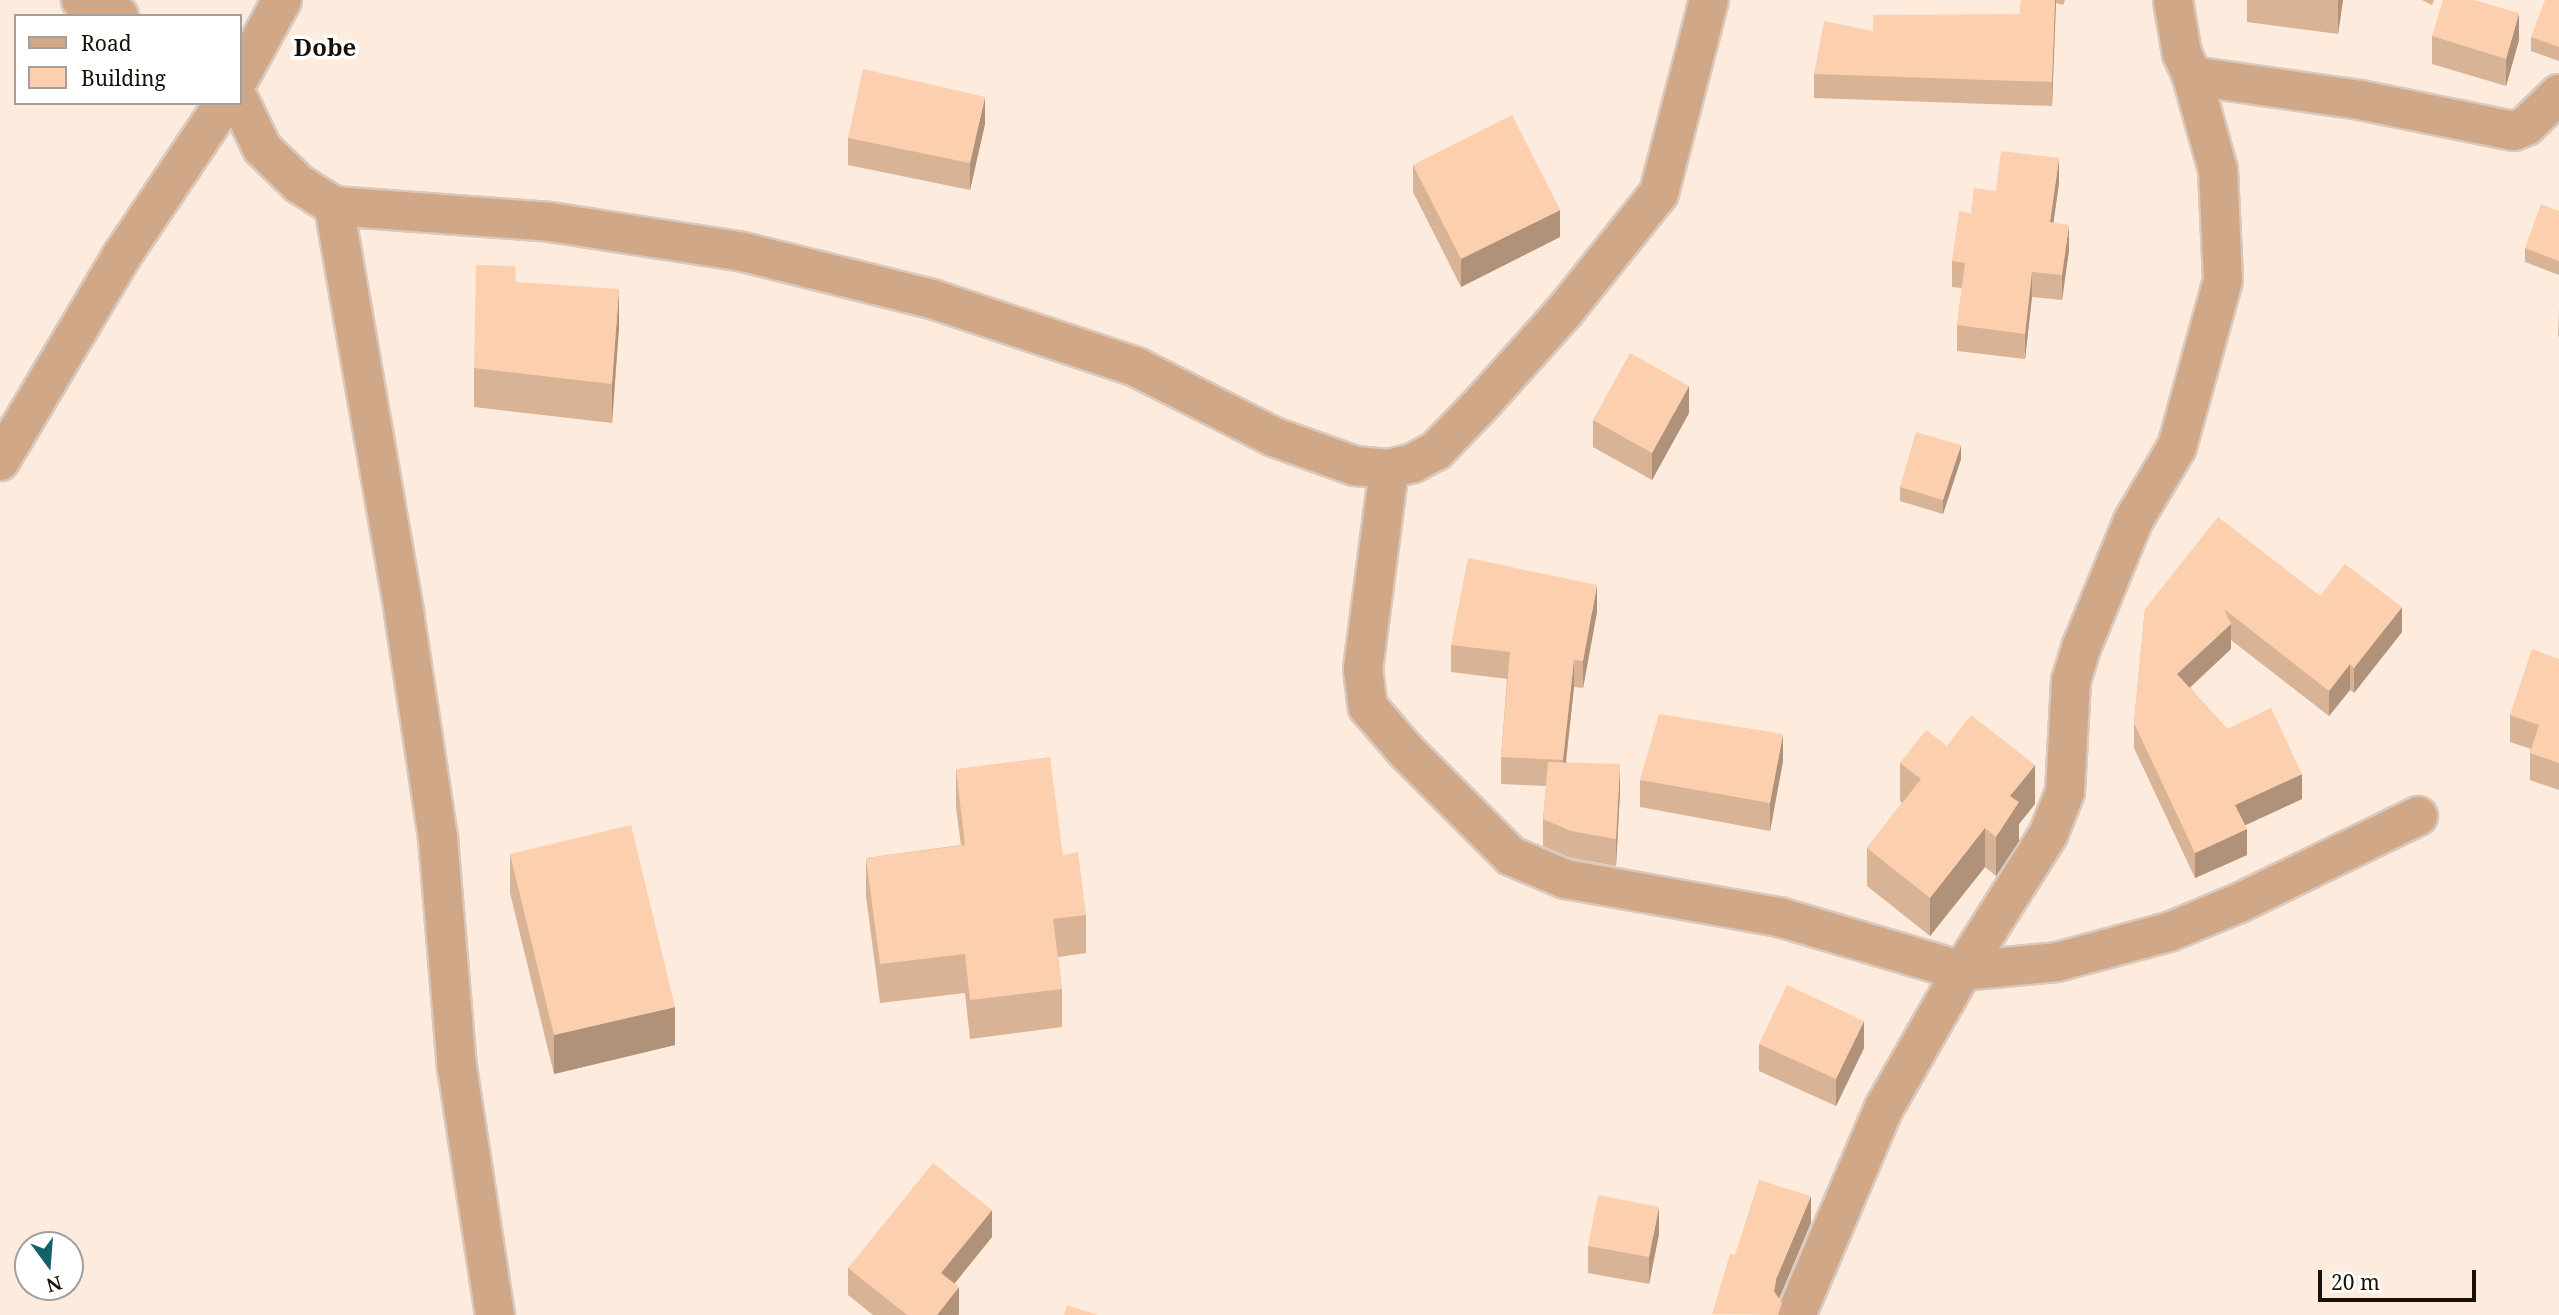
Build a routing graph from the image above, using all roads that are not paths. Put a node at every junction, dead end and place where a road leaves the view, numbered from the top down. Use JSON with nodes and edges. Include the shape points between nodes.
{"nodes":[{"id":1,"x":80,"y":0,"type":"edge"},
{"id":2,"x":282,"y":0,"type":"edge"},
{"id":3,"x":1709,"y":0,"type":"edge"},
{"id":4,"x":2173,"y":0,"type":"edge"},
{"id":5,"x":114,"y":14,"type":"edge"},
{"id":6,"x":242,"y":73,"type":"edge"},
{"id":7,"x":2192,"y":76,"type":"junction"},
{"id":8,"x":2559,"y":94,"type":"edge"},
{"id":9,"x":223,"y":105,"type":"edge"},
{"id":10,"x":241,"y":105,"type":"edge"},
{"id":11,"x":334,"y":206,"type":"junction"},
{"id":12,"x":0,"y":461,"type":"edge"},
{"id":13,"x":1389,"y":469,"type":"junction"},
{"id":14,"x":2418,"y":816,"type":"dead end"},
{"id":15,"x":1962,"y":971,"type":"junction"},
{"id":16,"x":495,"y":1315,"type":"edge"},
{"id":17,"x":1796,"y":1315,"type":"edge"}],
"edges":[{"from":1,"to":5,"type":"street"},
{"from":2,"to":6,"type":"street"},
{"from":3,"to":13,"type":"street","via":[[1659,193],[1564,312],[1461,426],[1436,451]]},
{"from":4,"to":7,"type":"street","via":[[2182,54]]},
{"from":7,"to":8,"type":"street","via":[[2360,100],[2514,131],[2526,126]]},
{"from":7,"to":15,"type":"street","via":[[2218,170],[2223,280],[2178,447],[2133,521],[2081,648],[2071,681],[2065,792],[2048,835]]},
{"from":9,"to":12,"type":"street","via":[[121,257]]},
{"from":10,"to":11,"type":"street","via":[[262,148],[299,184]]},
{"from":11,"to":13,"type":"street","via":[[550,222],[743,252],[932,299],[1136,367],[1274,437],[1355,466]]},
{"from":11,"to":16,"type":"street","via":[[438,838],[457,1067]]},
{"from":13,"to":15,"type":"street","via":[[1363,669],[1368,707],[1511,856],[1565,879],[1779,917]]},
{"from":14,"to":15,"type":"street","via":[[2169,932],[2057,962]]},
{"from":15,"to":17,"type":"street","via":[[1884,1108]]}]}
